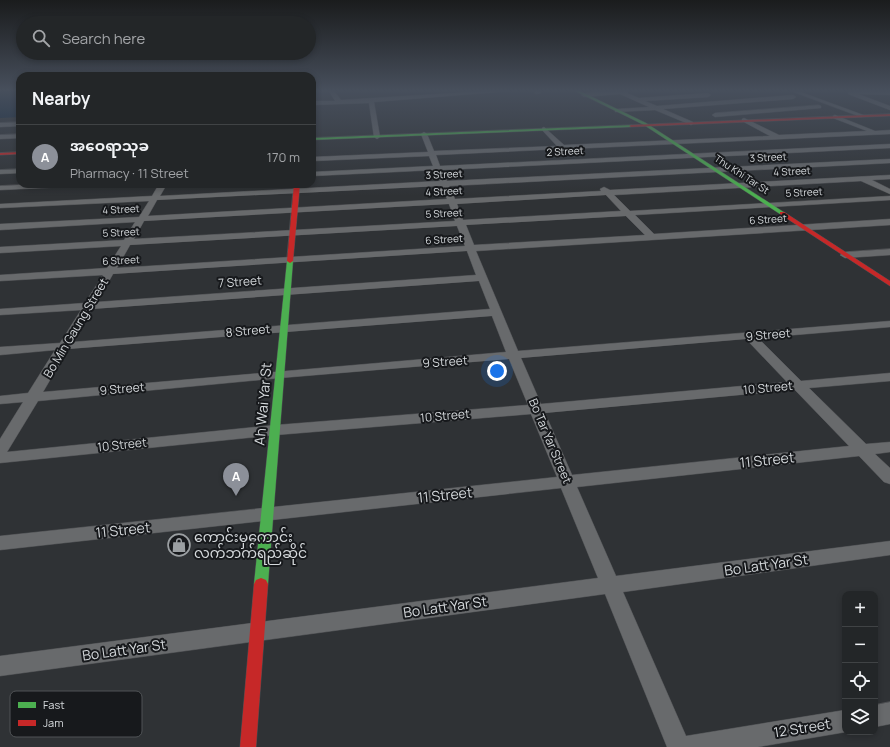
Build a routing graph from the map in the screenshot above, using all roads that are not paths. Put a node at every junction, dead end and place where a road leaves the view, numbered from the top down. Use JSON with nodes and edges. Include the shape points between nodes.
{"nodes":[{"id":1,"x":375,"y":126,"type":"edge"},
{"id":2,"x":607,"y":126,"type":"edge"},
{"id":3,"x":648,"y":126,"type":"edge"},
{"id":4,"x":756,"y":126,"type":"edge"},
{"id":5,"x":858,"y":126,"type":"edge"},
{"id":6,"x":544,"y":129,"type":"junction"},
{"id":7,"x":890,"y":132,"type":"edge"},
{"id":8,"x":876,"y":133,"type":"junction"},
{"id":9,"x":424,"y":134,"type":"junction"},
{"id":10,"x":16,"y":136,"type":"edge"},
{"id":11,"x":0,"y":137,"type":"edge"},
{"id":12,"x":377,"y":137,"type":"junction"},
{"id":13,"x":778,"y":137,"type":"junction"},
{"id":14,"x":316,"y":139,"type":"edge"},
{"id":15,"x":890,"y":139,"type":"edge"},
{"id":16,"x":672,"y":142,"type":"junction"},
{"id":17,"x":890,"y":146,"type":"edge"},
{"id":18,"x":562,"y":147,"type":"junction"},
{"id":19,"x":803,"y":150,"type":"junction"},
{"id":20,"x":16,"y":153,"type":"edge"},
{"id":21,"x":432,"y":153,"type":"junction"},
{"id":22,"x":0,"y":154,"type":"edge"},
{"id":23,"x":692,"y":155,"type":"junction"},
{"id":24,"x":316,"y":159,"type":"edge"},
{"id":25,"x":575,"y":160,"type":"junction"},
{"id":26,"x":890,"y":161,"type":"edge"},
{"id":27,"x":833,"y":164,"type":"junction"},
{"id":28,"x":438,"y":167,"type":"junction"},
{"id":29,"x":715,"y":170,"type":"junction"},
{"id":30,"x":16,"y":171,"type":"edge"},
{"id":31,"x":0,"y":172,"type":"edge"},
{"id":32,"x":316,"y":174,"type":"edge"},
{"id":33,"x":591,"y":176,"type":"junction"},
{"id":34,"x":890,"y":177,"type":"edge"},
{"id":35,"x":862,"y":179,"type":"junction"},
{"id":36,"x":444,"y":184,"type":"junction"},
{"id":37,"x":739,"y":185,"type":"junction"},
{"id":38,"x":16,"y":187,"type":"edge"},
{"id":39,"x":316,"y":187,"type":"edge"},
{"id":40,"x":0,"y":188,"type":"edge"},
{"id":41,"x":30,"y":188,"type":"edge"},
{"id":42,"x":160,"y":188,"type":"edge"},
{"id":43,"x":297,"y":188,"type":"edge"},
{"id":44,"x":890,"y":192,"type":"edge"},
{"id":45,"x":608,"y":193,"type":"junction"},
{"id":46,"x":154,"y":198,"type":"junction"},
{"id":47,"x":890,"y":198,"type":"edge"},
{"id":48,"x":452,"y":201,"type":"junction"},
{"id":49,"x":769,"y":205,"type":"junction"},
{"id":50,"x":0,"y":206,"type":"edge"},
{"id":51,"x":10,"y":206,"type":"junction"},
{"id":52,"x":295,"y":211,"type":"junction"},
{"id":53,"x":628,"y":213,"type":"junction"},
{"id":54,"x":0,"y":215,"type":"edge"},
{"id":55,"x":142,"y":219,"type":"junction"},
{"id":56,"x":890,"y":222,"type":"edge"},
{"id":57,"x":460,"y":223,"type":"junction"},
{"id":58,"x":875,"y":223,"type":"junction"},
{"id":59,"x":0,"y":227,"type":"edge"},
{"id":60,"x":804,"y":228,"type":"junction"},
{"id":61,"x":890,"y":232,"type":"edge"},
{"id":62,"x":293,"y":234,"type":"junction"},
{"id":63,"x":652,"y":237,"type":"junction"},
{"id":64,"x":128,"y":242,"type":"junction"},
{"id":65,"x":471,"y":249,"type":"junction"},
{"id":66,"x":0,"y":250,"type":"edge"},
{"id":67,"x":890,"y":252,"type":"edge"},
{"id":68,"x":845,"y":255,"type":"junction"},
{"id":69,"x":291,"y":260,"type":"junction"},
{"id":70,"x":110,"y":271,"type":"junction"},
{"id":71,"x":0,"y":278,"type":"edge"},
{"id":72,"x":483,"y":278,"type":"junction"},
{"id":73,"x":890,"y":284,"type":"edge"},
{"id":74,"x":288,"y":291,"type":"junction"},
{"id":75,"x":90,"y":305,"type":"junction"},
{"id":76,"x":0,"y":312,"type":"edge"},
{"id":77,"x":497,"y":312,"type":"junction"},
{"id":78,"x":890,"y":324,"type":"edge"},
{"id":79,"x":284,"y":328,"type":"junction"},
{"id":80,"x":749,"y":336,"type":"junction"},
{"id":81,"x":65,"y":346,"type":"junction"},
{"id":82,"x":0,"y":351,"type":"edge"},
{"id":83,"x":515,"y":356,"type":"junction"},
{"id":84,"x":280,"y":374,"type":"junction"},
{"id":85,"x":890,"y":377,"type":"edge"},
{"id":86,"x":797,"y":385,"type":"junction"},
{"id":87,"x":34,"y":397,"type":"junction"},
{"id":88,"x":0,"y":400,"type":"edge"},
{"id":89,"x":536,"y":409,"type":"junction"},
{"id":90,"x":276,"y":430,"type":"junction"},
{"id":91,"x":890,"y":447,"type":"edge"},
{"id":92,"x":862,"y":450,"type":"junction"},
{"id":93,"x":0,"y":451,"type":"edge"},
{"id":94,"x":0,"y":458,"type":"edge"},
{"id":95,"x":890,"y":478,"type":"edge"},
{"id":96,"x":567,"y":482,"type":"junction"},
{"id":97,"x":266,"y":514,"type":"junction"},
{"id":98,"x":0,"y":543,"type":"edge"},
{"id":99,"x":890,"y":548,"type":"edge"},
{"id":100,"x":610,"y":586,"type":"junction"},
{"id":101,"x":258,"y":632,"type":"junction"},
{"id":102,"x":0,"y":666,"type":"edge"},
{"id":103,"x":890,"y":713,"type":"edge"},
{"id":104,"x":878,"y":715,"type":"edge"},
{"id":105,"x":842,"y":721,"type":"edge"},
{"id":106,"x":248,"y":747,"type":"edge"},
{"id":107,"x":679,"y":747,"type":"edge"},
{"id":108,"x":687,"y":747,"type":"edge"}],
"edges":[{"from":1,"to":12,"type":"street"},
{"from":2,"to":6,"type":"main road"},
{"from":3,"to":16,"type":"main road","name":"Thu Khi Tar St"},
{"from":4,"to":13,"type":"street"},
{"from":5,"to":8,"type":"street"},
{"from":6,"to":9,"type":"main road"},
{"from":6,"to":18,"type":"street"},
{"from":7,"to":8,"type":"street"},
{"from":8,"to":13,"type":"street"},
{"from":8,"to":15,"type":"street"},
{"from":9,"to":12,"type":"main road"},
{"from":9,"to":21,"type":"street","name":"Bo Tar Yar Street"},
{"from":10,"to":11,"type":"street"},
{"from":12,"to":14,"type":"main road"},
{"from":13,"to":16,"type":"street"},
{"from":13,"to":19,"type":"street"},
{"from":16,"to":18,"type":"street"},
{"from":16,"to":23,"type":"main road","name":"Thu Khi Tar St"},
{"from":17,"to":19,"type":"street","name":"2 Street"},
{"from":18,"to":21,"type":"street"},
{"from":18,"to":25,"type":"street"},
{"from":19,"to":23,"type":"street","name":"2 Street"},
{"from":19,"to":27,"type":"street"},
{"from":20,"to":22,"type":"main road"},
{"from":21,"to":24,"type":"street"},
{"from":21,"to":28,"type":"street","name":"Bo Tar Yar Street"},
{"from":23,"to":25,"type":"street","name":"2 Street"},
{"from":23,"to":29,"type":"main road","name":"Thu Khi Tar St"},
{"from":25,"to":28,"type":"street","name":"2 Street"},
{"from":25,"to":33,"type":"street"},
{"from":26,"to":27,"type":"street","name":"3 Street"},
{"from":27,"to":29,"type":"street","name":"3 Street"},
{"from":27,"to":35,"type":"street"},
{"from":28,"to":32,"type":"street","name":"2 Street"},
{"from":28,"to":36,"type":"street","name":"Bo Tar Yar Street"},
{"from":29,"to":33,"type":"street","name":"3 Street"},
{"from":29,"to":37,"type":"main road","name":"Thu Khi Tar St"},
{"from":30,"to":31,"type":"street"},
{"from":33,"to":36,"type":"street","name":"3 Street"},
{"from":33,"to":45,"type":"street"},
{"from":34,"to":35,"type":"street","name":"4 Street"},
{"from":35,"to":37,"type":"street","name":"4 Street"},
{"from":35,"to":44,"type":"street"},
{"from":36,"to":39,"type":"street","name":"3 Street"},
{"from":36,"to":48,"type":"street","name":"Bo Tar Yar Street"},
{"from":37,"to":45,"type":"street","name":"4 Street"},
{"from":37,"to":49,"type":"main road","name":"Thu Khi Tar St"},
{"from":38,"to":40,"type":"street"},
{"from":41,"to":51,"type":"street"},
{"from":42,"to":46,"type":"street","name":"Bo Min Gaung Street"},
{"from":43,"to":46,"type":"street","name":"3 Street"},
{"from":43,"to":52,"type":"main road","name":"Ah Wai Yar St"},
{"from":45,"to":48,"type":"street","name":"4 Street"},
{"from":45,"to":53,"type":"street"},
{"from":46,"to":51,"type":"street","name":"3 Street"},
{"from":46,"to":55,"type":"street","name":"Bo Min Gaung Street"},
{"from":47,"to":49,"type":"street","name":"5 Street"},
{"from":48,"to":52,"type":"street","name":"4 Street"},
{"from":48,"to":57,"type":"street","name":"Bo Tar Yar Street"},
{"from":49,"to":53,"type":"street","name":"5 Street"},
{"from":49,"to":60,"type":"main road","name":"Thu Khi Tar St"},
{"from":50,"to":51,"type":"street","name":"3 Street"},
{"from":51,"to":54,"type":"street"},
{"from":52,"to":55,"type":"street","name":"4 Street"},
{"from":52,"to":62,"type":"main road","name":"Ah Wai Yar St"},
{"from":53,"to":57,"type":"street","name":"5 Street"},
{"from":53,"to":63,"type":"street"},
{"from":55,"to":59,"type":"street","name":"4 Street"},
{"from":55,"to":64,"type":"street","name":"Bo Min Gaung Street"},
{"from":56,"to":58,"type":"street","name":"6 Street"},
{"from":57,"to":62,"type":"street","name":"5 Street"},
{"from":57,"to":65,"type":"street","name":"Bo Tar Yar Street"},
{"from":58,"to":60,"type":"street","name":"6 Street"},
{"from":58,"to":61,"type":"street"},
{"from":60,"to":63,"type":"street","name":"6 Street"},
{"from":60,"to":68,"type":"main road","name":"Thu Khi Tar St"},
{"from":62,"to":64,"type":"street","name":"5 Street"},
{"from":62,"to":69,"type":"main road","name":"Ah Wai Yar St"},
{"from":63,"to":65,"type":"street","name":"6 Street"},
{"from":64,"to":66,"type":"street","name":"5 Street"},
{"from":64,"to":70,"type":"street","name":"Bo Min Gaung Street"},
{"from":65,"to":69,"type":"street","name":"6 Street"},
{"from":65,"to":72,"type":"street","name":"Bo Tar Yar Street"},
{"from":67,"to":68,"type":"street"},
{"from":68,"to":73,"type":"main road","name":"Thu Khi Tar St"},
{"from":69,"to":70,"type":"street","name":"6 Street"},
{"from":69,"to":74,"type":"main road","name":"Ah Wai Yar St"},
{"from":70,"to":71,"type":"street","name":"6 Street"},
{"from":70,"to":75,"type":"street","name":"Bo Min Gaung Street"},
{"from":72,"to":74,"type":"street","name":"7 Street"},
{"from":72,"to":77,"type":"street","name":"Bo Tar Yar Street"},
{"from":74,"to":75,"type":"street","name":"7 Street"},
{"from":74,"to":79,"type":"main road","name":"Ah Wai Yar St"},
{"from":75,"to":76,"type":"street","name":"7 Street"},
{"from":75,"to":81,"type":"street","name":"Bo Min Gaung Street"},
{"from":77,"to":79,"type":"street","name":"8 Street"},
{"from":77,"to":83,"type":"street","name":"Bo Tar Yar Street"},
{"from":78,"to":80,"type":"street","name":"9 Street"},
{"from":79,"to":81,"type":"street","name":"8 Street"},
{"from":79,"to":84,"type":"main road","name":"Ah Wai Yar St"},
{"from":80,"to":83,"type":"street","name":"9 Street"},
{"from":80,"to":86,"type":"street"},
{"from":81,"to":82,"type":"street","name":"8 Street"},
{"from":81,"to":87,"type":"street","name":"Bo Min Gaung Street"},
{"from":83,"to":84,"type":"street","name":"9 Street"},
{"from":83,"to":89,"type":"street","name":"Bo Tar Yar Street"},
{"from":84,"to":87,"type":"street","name":"9 Street"},
{"from":84,"to":90,"type":"main road","name":"Ah Wai Yar St"},
{"from":85,"to":86,"type":"street","name":"10 Street"},
{"from":86,"to":89,"type":"street","name":"10 Street"},
{"from":86,"to":92,"type":"street"},
{"from":87,"to":88,"type":"street","name":"9 Street"},
{"from":87,"to":93,"type":"street","name":"Bo Min Gaung Street"},
{"from":89,"to":90,"type":"street","name":"10 Street"},
{"from":89,"to":96,"type":"street","name":"Bo Tar Yar Street"},
{"from":90,"to":94,"type":"street","name":"10 Street"},
{"from":90,"to":97,"type":"main road","name":"Ah Wai Yar St"},
{"from":91,"to":92,"type":"street","name":"11 Street"},
{"from":92,"to":95,"type":"street"},
{"from":92,"to":96,"type":"street","name":"11 Street"},
{"from":96,"to":97,"type":"street","name":"11 Street"},
{"from":96,"to":100,"type":"street","name":"Bo Tar Yar Street"},
{"from":97,"to":98,"type":"street","name":"11 Street"},
{"from":97,"to":101,"type":"main road","name":"Ah Wai Yar St"},
{"from":99,"to":100,"type":"street","name":"Bo Latt Yar St"},
{"from":100,"to":101,"type":"street","name":"Bo Latt Yar St"},
{"from":100,"to":107,"type":"street","name":"Bo Tar Yar Street"},
{"from":101,"to":102,"type":"street","name":"Bo Latt Yar St"},
{"from":101,"to":106,"type":"main road","name":"Ah Wai Yar St"},
{"from":103,"to":104,"type":"street"},
{"from":105,"to":108,"type":"street","name":"12 Street"}]}
